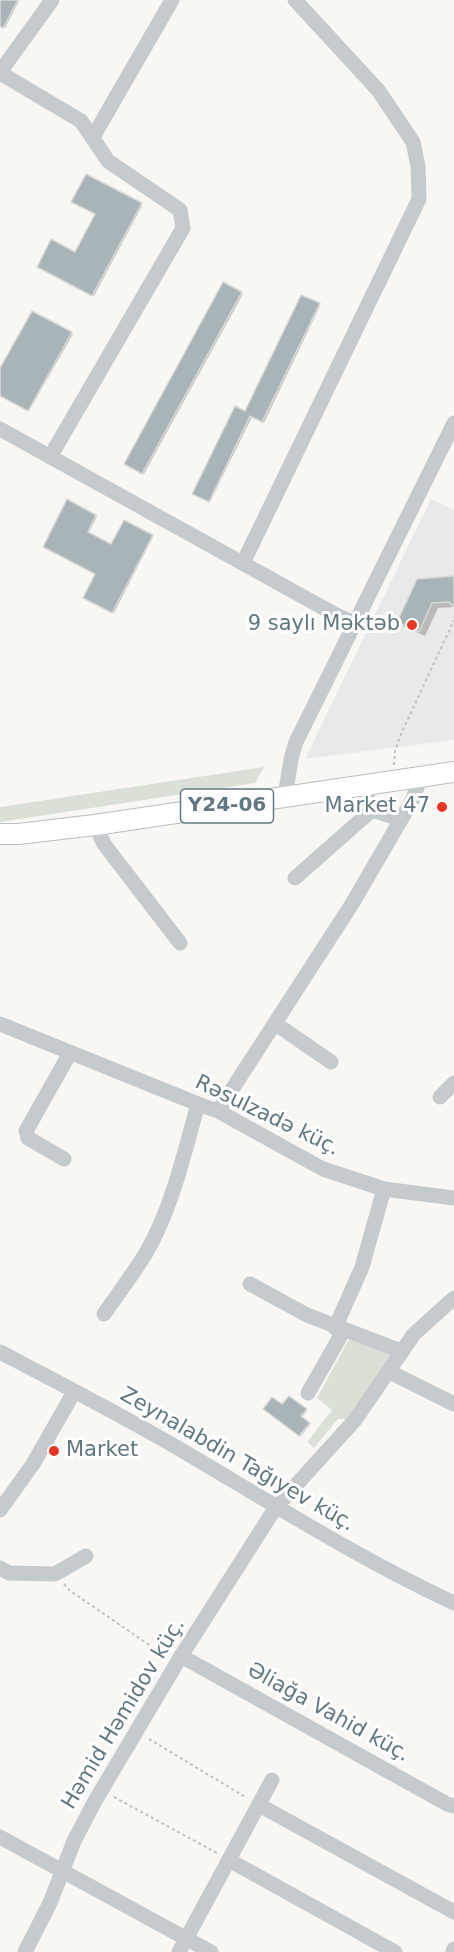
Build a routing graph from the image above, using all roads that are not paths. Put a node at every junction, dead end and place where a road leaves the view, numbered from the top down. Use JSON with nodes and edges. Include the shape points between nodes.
{"nodes":[{"id":1,"x":52,"y":0,"type":"edge"},
{"id":2,"x":172,"y":0,"type":"edge"},
{"id":3,"x":295,"y":0,"type":"edge"},
{"id":4,"x":0,"y":72,"type":"edge"},
{"id":5,"x":93,"y":137,"type":"junction"},
{"id":6,"x":454,"y":423,"type":"edge"},
{"id":7,"x":0,"y":429,"type":"edge"},
{"id":8,"x":50,"y":457,"type":"junction"},
{"id":9,"x":243,"y":563,"type":"junction"},
{"id":10,"x":355,"y":623,"type":"junction"},
{"id":11,"x":454,"y":772,"type":"edge"},
{"id":12,"x":421,"y":776,"type":"junction"},
{"id":13,"x":363,"y":785,"type":"junction"},
{"id":14,"x":285,"y":797,"type":"junction"},
{"id":15,"x":372,"y":810,"type":"junction"},
{"id":16,"x":401,"y":819,"type":"junction"},
{"id":17,"x":94,"y":825,"type":"junction"},
{"id":18,"x":0,"y":834,"type":"edge"},
{"id":19,"x":295,"y":878,"type":"dead end"},
{"id":20,"x":180,"y":943,"type":"dead end"},
{"id":21,"x":0,"y":1024,"type":"edge"},
{"id":22,"x":276,"y":1024,"type":"junction"},
{"id":23,"x":70,"y":1053,"type":"junction"},
{"id":24,"x":331,"y":1062,"type":"dead end"},
{"id":25,"x":454,"y":1083,"type":"edge"},
{"id":26,"x":440,"y":1096,"type":"dead end"},
{"id":27,"x":198,"y":1104,"type":"junction"},
{"id":28,"x":218,"y":1111,"type":"junction"},
{"id":29,"x":64,"y":1160,"type":"dead end"},
{"id":30,"x":384,"y":1189,"type":"junction"},
{"id":31,"x":454,"y":1198,"type":"edge"},
{"id":32,"x":250,"y":1284,"type":"dead end"},
{"id":33,"x":454,"y":1298,"type":"edge"},
{"id":34,"x":104,"y":1314,"type":"dead end"},
{"id":35,"x":339,"y":1329,"type":"junction"},
{"id":36,"x":0,"y":1352,"type":"edge"},
{"id":37,"x":401,"y":1352,"type":"junction"},
{"id":38,"x":388,"y":1371,"type":"junction"},
{"id":39,"x":74,"y":1392,"type":"junction"},
{"id":40,"x":308,"y":1393,"type":"dead end"},
{"id":41,"x":454,"y":1404,"type":"edge"},
{"id":42,"x":276,"y":1507,"type":"junction"},
{"id":43,"x":0,"y":1510,"type":"edge"},
{"id":44,"x":87,"y":1556,"type":"dead end"},
{"id":45,"x":0,"y":1569,"type":"edge"},
{"id":46,"x":454,"y":1603,"type":"edge"},
{"id":47,"x":179,"y":1660,"type":"junction"},
{"id":48,"x":272,"y":1780,"type":"dead end"},
{"id":49,"x":259,"y":1805,"type":"junction"},
{"id":50,"x":454,"y":1806,"type":"edge"},
{"id":51,"x":0,"y":1838,"type":"edge"},
{"id":52,"x":230,"y":1860,"type":"junction"},
{"id":53,"x":63,"y":1870,"type":"junction"},
{"id":54,"x":454,"y":1912,"type":"edge"},
{"id":55,"x":183,"y":1946,"type":"edge"},
{"id":56,"x":25,"y":1952,"type":"edge"},
{"id":57,"x":211,"y":1952,"type":"edge"},
{"id":58,"x":395,"y":1952,"type":"edge"}],
"edges":[{"from":1,"to":4,"type":"street"},
{"from":2,"to":5,"type":"street"},
{"from":3,"to":9,"type":"street","via":[[378,90],[413,142],[418,199]]},
{"from":4,"to":5,"type":"street","via":[[81,121]]},
{"from":5,"to":8,"type":"street","via":[[108,161],[180,210],[183,228]]},
{"from":6,"to":10,"type":"street"},
{"from":7,"to":8,"type":"street"},
{"from":8,"to":9,"type":"street"},
{"from":9,"to":10,"type":"street"},
{"from":10,"to":14,"type":"street","via":[[296,742]]},
{"from":11,"to":12,"type":"main road","number":"Y24-06"},
{"from":12,"to":13,"type":"main road","number":"Y24-06"},
{"from":12,"to":16,"type":"street"},
{"from":13,"to":14,"type":"main road","number":"Y24-06"},
{"from":13,"to":15,"type":"street"},
{"from":14,"to":17,"type":"main road","number":"Y24-06"},
{"from":15,"to":16,"type":"street"},
{"from":15,"to":19,"type":"street"},
{"from":16,"to":22,"type":"street"},
{"from":17,"to":18,"type":"main road","number":"Y24-06"},
{"from":17,"to":20,"type":"street","via":[[104,844]]},
{"from":21,"to":23,"type":"street","name":"Rəsulzadə küç."},
{"from":22,"to":24,"type":"street"},
{"from":22,"to":28,"type":"street"},
{"from":23,"to":27,"type":"street","name":"Rəsulzadə küç."},
{"from":23,"to":29,"type":"street","via":[[26,1131],[28,1138]]},
{"from":25,"to":26,"type":"street"},
{"from":27,"to":28,"type":"street","name":"Rəsulzadə küç."},
{"from":27,"to":34,"type":"street","via":[[160,1223],[146,1252]]},
{"from":28,"to":30,"type":"street","name":"Rəsulzadə küç.","via":[[323,1169]]},
{"from":30,"to":31,"type":"street","name":"Rəsulzadə küç."},
{"from":30,"to":35,"type":"street"},
{"from":32,"to":35,"type":"street"},
{"from":33,"to":37,"type":"street","via":[[414,1334]]},
{"from":35,"to":37,"type":"street"},
{"from":35,"to":40,"type":"street"},
{"from":36,"to":39,"type":"street","name":"Zeynalabdin Tağıyev küç."},
{"from":37,"to":38,"type":"street"},
{"from":38,"to":41,"type":"street"},
{"from":38,"to":42,"type":"street","via":[[355,1420]]},
{"from":39,"to":42,"type":"street","name":"Zeynalabdin Tağıyev küç."},
{"from":39,"to":43,"type":"street","via":[[33,1464]]},
{"from":42,"to":46,"type":"street","name":"Zeynalabdin Tağıyev küç."},
{"from":42,"to":47,"type":"street","name":"Həmid Həmidov küç."},
{"from":44,"to":45,"type":"street","via":[[55,1574],[9,1573]]},
{"from":47,"to":50,"type":"street","name":"Əliağa Vahid küç."},
{"from":47,"to":53,"type":"street","name":"Həmid Həmidov küç.","via":[[101,1790]]},
{"from":48,"to":49,"type":"street"},
{"from":49,"to":52,"type":"street"},
{"from":49,"to":54,"type":"street"},
{"from":51,"to":53,"type":"street"},
{"from":52,"to":55,"type":"street"},
{"from":52,"to":58,"type":"street"},
{"from":53,"to":55,"type":"street"},
{"from":53,"to":56,"type":"street","name":"Həmid Həmidov küç."},
{"from":55,"to":57,"type":"street"}]}
